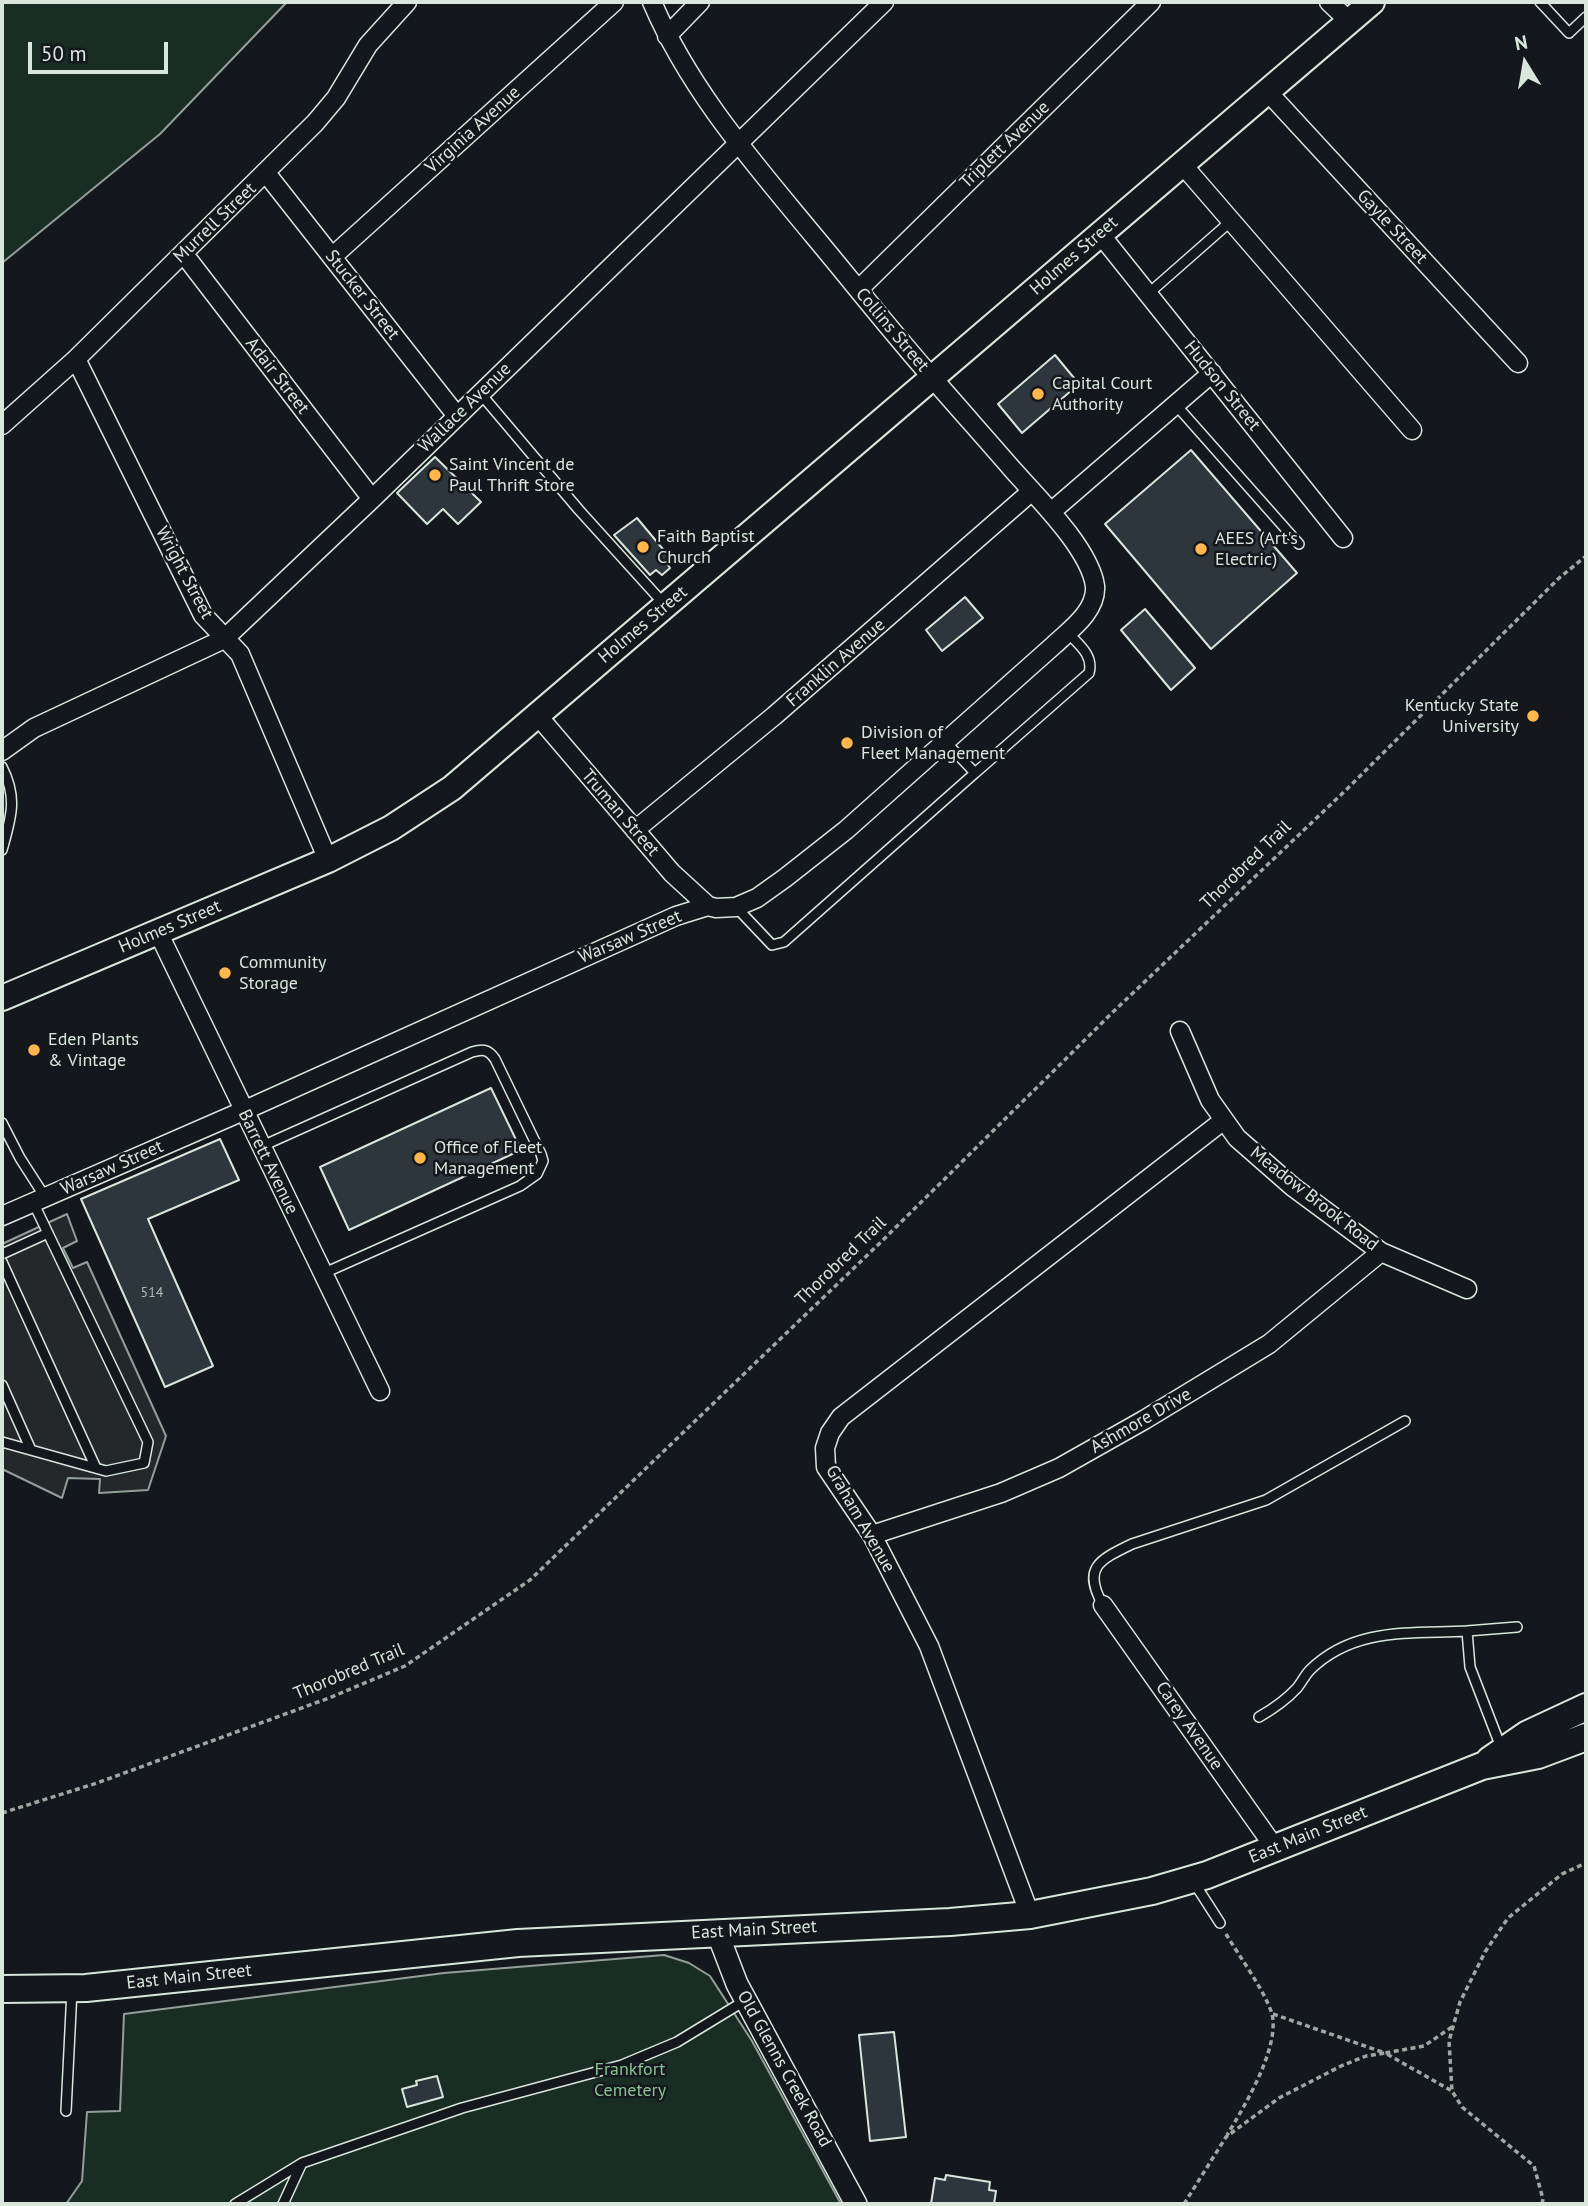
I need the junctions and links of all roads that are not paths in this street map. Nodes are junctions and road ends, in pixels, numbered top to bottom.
1 (407, 2) edge
2 (614, 2) edge
3 (652, 2) edge
4 (700, 2) edge
5 (884, 2) edge
6 (1152, 2) edge
7 (1329, 2) edge
8 (1372, 2) edge
9 (1540, 2) edge
10 (1586, 17) edge
11 (1349, 21) junction
12 (667, 36) junction
13 (1267, 92) junction
14 (737, 143) junction
15 (1182, 164) junction
16 (266, 173) junction
17 (1231, 221) junction
18 (1100, 234) junction
19 (183, 253) junction
20 (332, 257) junction
21 (859, 289) junction
22 (1147, 293) junction
23 (76, 359) junction
24 (1517, 363) dead end
25 (1212, 373) junction
26 (932, 378) junction
27 (480, 393) junction
28 (1176, 405) junction
29 (457, 416) junction
30 (2, 425) edge
31 (1412, 430) dead end
32 (1032, 491) junction
33 (372, 499) junction
34 (1051, 512) junction
35 (1343, 538) dead end
36 (1299, 544) dead end
37 (666, 607) junction
38 (1067, 632) junction
39 (224, 639) junction
40 (538, 716) junction
41 (945, 741) junction
42 (2, 751) edge
43 (2, 767) edge
44 (975, 773) junction
45 (635, 830) junction
46 (2, 850) edge
47 (328, 860) junction
48 (708, 906) junction
49 (736, 907) junction
50 (158, 932) junction
51 (2, 997) edge
52 (1180, 1031) dead end
53 (243, 1111) junction
54 (1224, 1120) junction
55 (2, 1123) edge
56 (260, 1147) junction
57 (39, 1199) junction
58 (2, 1216) edge
59 (48, 1233) junction
60 (1381, 1252) junction
61 (2, 1254) edge
62 (2, 1262) edge
63 (322, 1274) junction
64 (1467, 1289) dead end
65 (2, 1385) edge
66 (380, 1391) dead end
67 (1405, 1421) dead end
68 (2, 1442) edge
69 (31, 1450) junction
70 (96, 1468) junction
71 (872, 1535) junction
72 (1103, 1605) joint
73 (1517, 1628) dead end
74 (1467, 1631) junction
75 (1586, 1707) edge
76 (1259, 1717) dead end
77 (1586, 1737) edge
78 (1492, 1758) junction
79 (1275, 1848) junction
80 (1192, 1879) junction
81 (1030, 1915) junction
82 (1220, 1923) road end
83 (717, 1932) junction
84 (72, 1988) junction
85 (2, 1989) edge
86 (746, 2000) junction
87 (65, 2111) dead end
88 (302, 2163) junction
89 (235, 2204) edge
90 (283, 2204) edge
91 (856, 2204) edge

1 - 16 street, Murrell Street
2 - 20 street, Virginia Avenue
3 - 12 street, Collins Street
4 - 12 street
5 - 14 street, Wallace Avenue
6 - 21 street, Triplett Avenue
7 - 11 street
8 - 11 main road, Holmes Street
9 - 10 lane
11 - 13 main road, Holmes Street
12 - 14 street, Collins Street
13 - 15 main road, Holmes Street
13 - 24 street, Gayle Street
14 - 21 street, Collins Street
14 - 27 street, Wallace Avenue
15 - 17 street
15 - 18 main road, Holmes Street
16 - 19 street, Murrell Street
16 - 20 street, Stucker Street
17 - 22 lane
17 - 31 street
18 - 22 street, Hudson Street
18 - 26 main road, Holmes Street
19 - 23 street, Murrell Street
19 - 33 street, Adair Street
20 - 29 street, Stucker Street
21 - 26 street, Collins Street
22 - 25 street, Hudson Street
23 - 30 street, Murrell Street
23 - 39 street, Wright Street
25 - 28 street
25 - 35 street, Hudson Street
26 - 32 street, Collins Street
26 - 37 main road, Holmes Street
27 - 29 street, Wallace Avenue
27 - 37 lane
28 - 34 street
28 - 36 lane
29 - 33 street, Wallace Avenue
32 - 34 street, Collins Street
32 - 45 street, Franklin Avenue
33 - 39 street, Wallace Avenue
34 - 38 street, Warsaw Street
37 - 40 main road, Holmes Street
38 - 41 street, Warsaw Street
38 - 44 lane
39 - 42 street, Wallace Avenue
39 - 47 street, Wright Street
40 - 45 street, Truman Street
40 - 47 main road, Holmes Street
41 - 44 lane
41 - 49 street, Warsaw Street
43 - 46 lane
44 - 49 lane
45 - 48 street, Truman Street
47 - 50 main road, Holmes Street
48 - 49 street, Warsaw Street
48 - 53 street, Warsaw Street
50 - 51 main road, Holmes Street
50 - 53 street, Barrett Avenue
52 - 54 street, Meadow Brook Road
53 - 56 street, Barrett Avenue
53 - 57 street, Warsaw Street
54 - 60 street, Meadow Brook Road
54 - 71 street, Graham Avenue
55 - 57 lane
56 - 63 street, Barrett Avenue
56 - 63 lane
57 - 58 street, Warsaw Street
57 - 59 lane
59 - 61 lane
59 - 70 lane
60 - 64 street, Meadow Brook Road
60 - 71 street, Ashmore Drive
62 - 70 lane
63 - 66 street, Barrett Avenue
65 - 69 lane
67 - 72 lane
68 - 69 lane
69 - 70 lane
71 - 81 street, Graham Avenue
72 - 79 street, Carey Avenue
73 - 74 lane
74 - 76 lane
74 - 78 lane
75 - 78 main road, East Main Street
77 - 78 main road, East Main Street
78 - 79 main road, East Main Street
79 - 80 main road, East Main Street
80 - 81 main road, East Main Street
80 - 82 lane
81 - 83 main road, East Main Street
83 - 84 main road, East Main Street
83 - 86 street, Old Glenns Creek Road
84 - 85 main road, East Main Street
84 - 87 lane
86 - 88 lane
86 - 91 street, Old Glenns Creek Road
88 - 89 lane
88 - 90 lane

